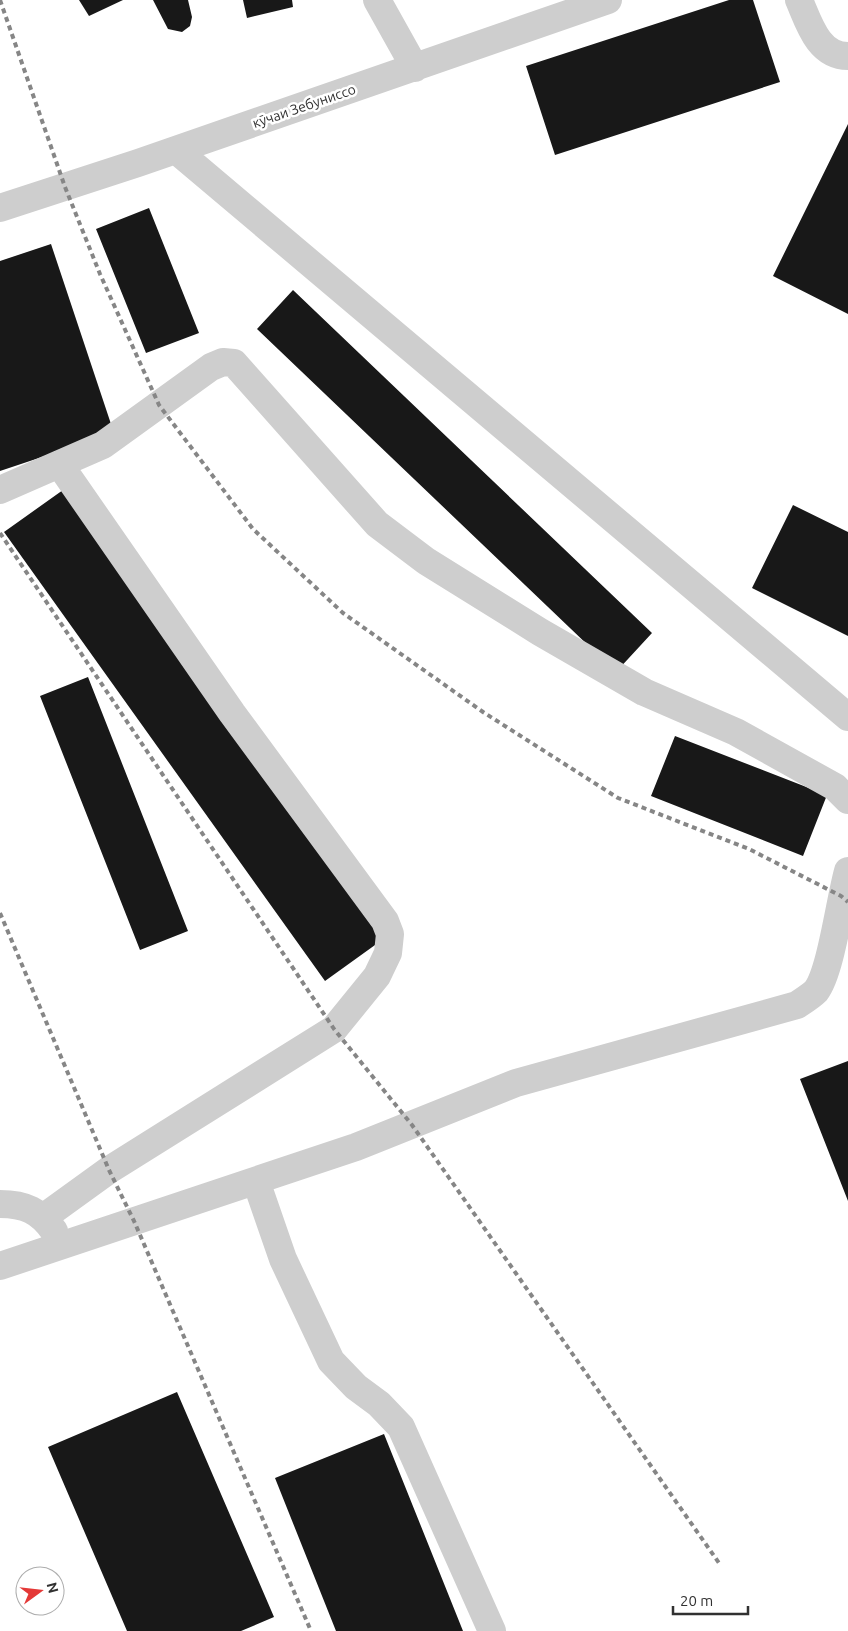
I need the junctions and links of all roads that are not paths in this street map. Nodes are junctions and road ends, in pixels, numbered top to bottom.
1 (377, 0) edge
2 (608, 0) edge
3 (799, 0) edge
4 (848, 56) edge
5 (415, 68) junction
6 (176, 150) junction
7 (0, 208) edge
8 (60, 465) junction
9 (0, 490) edge
10 (848, 717) edge
11 (848, 800) edge
12 (848, 871) edge
13 (256, 1181) junction
14 (0, 1204) edge
15 (44, 1217) junction
16 (61, 1246) junction
17 (0, 1266) edge
18 (492, 1631) edge

1 - 5 street
2 - 5 street, кӯчаи Зебуниссо
3 - 4 street
5 - 6 street, кӯчаи Зебуниссо
6 - 7 street, кӯчаи Зебуниссо
6 - 10 street
8 - 9 street
8 - 11 street
8 - 15 street
12 - 13 street
13 - 16 street
13 - 18 street
14 - 15 street
15 - 16 street
16 - 17 street

